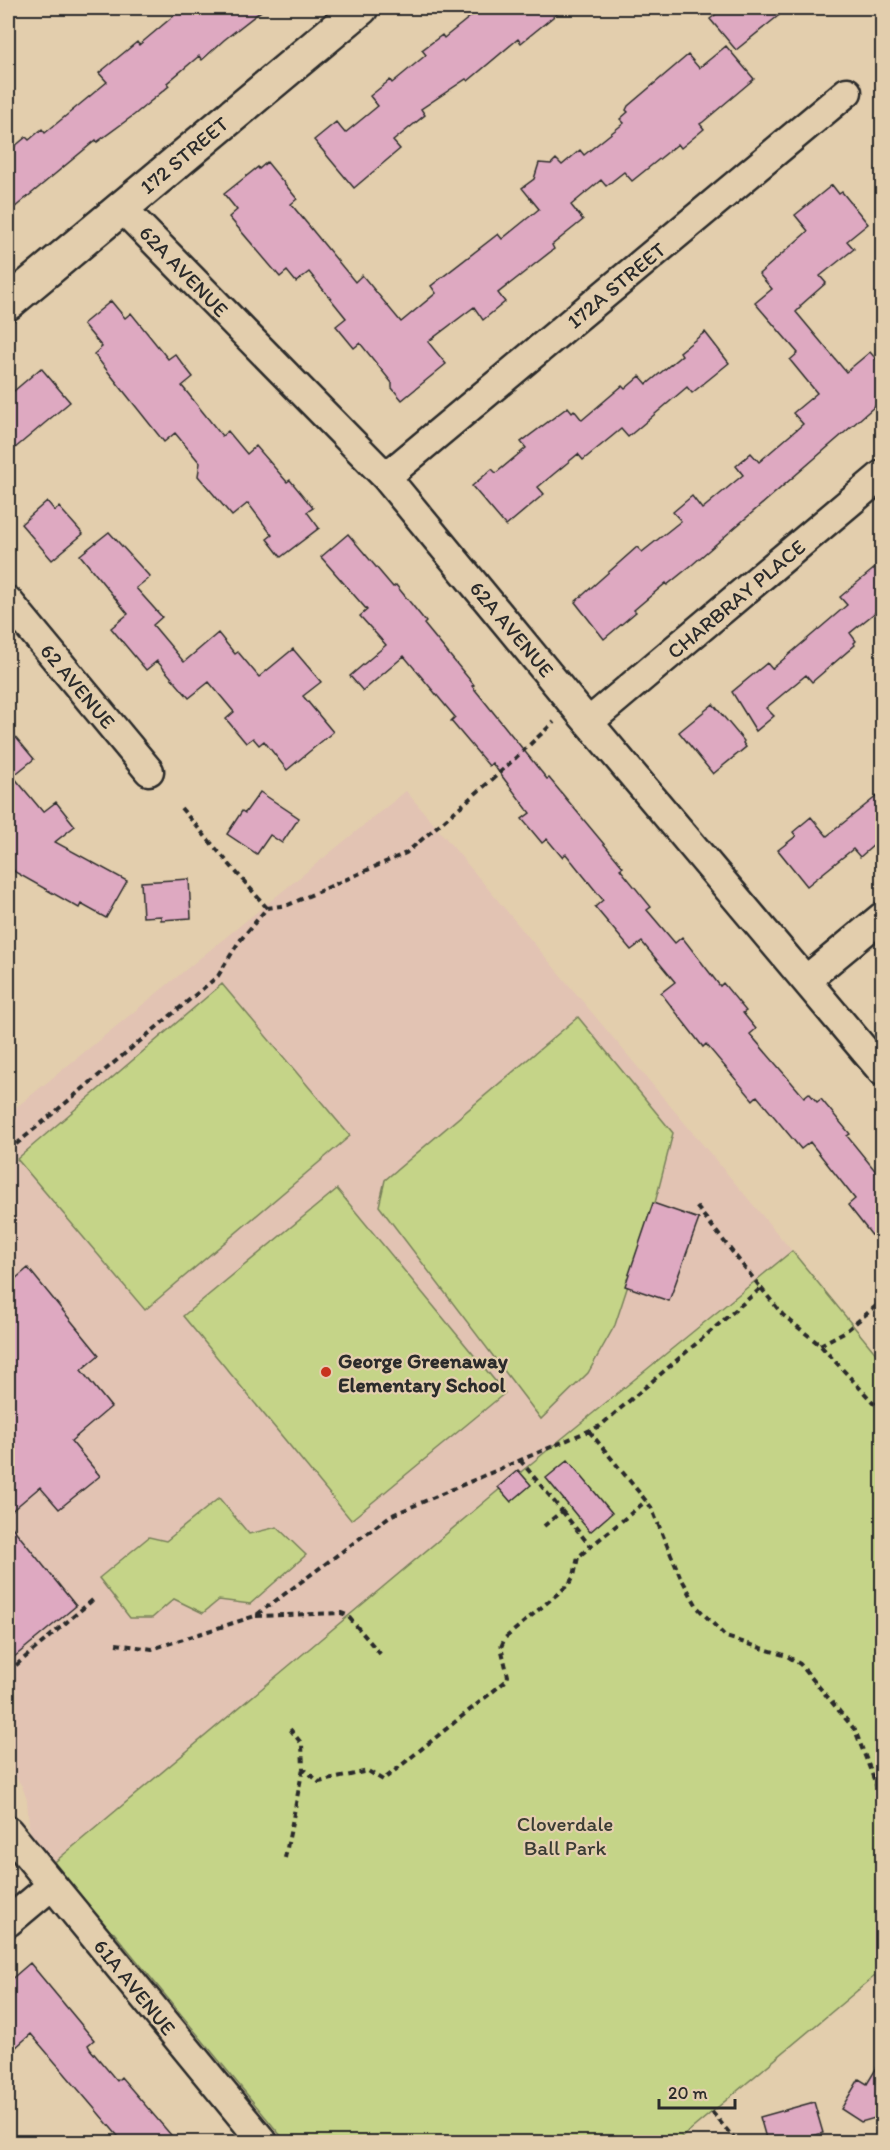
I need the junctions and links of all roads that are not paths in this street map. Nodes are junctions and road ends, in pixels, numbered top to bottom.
1 (361, 8) edge
2 (846, 92) dead end
3 (121, 207) junction
4 (8, 303) edge
5 (882, 475) edge
6 (386, 477) junction
7 (8, 601) edge
8 (589, 722) junction
9 (149, 771) dead end
10 (882, 917) edge
11 (806, 980) junction
12 (882, 1071) edge
13 (8, 1831) edge
14 (51, 1886) junction
15 (8, 1922) edge
16 (263, 2142) edge

1 - 3 street, 172 STREET
2 - 6 street, 172A STREET
3 - 4 street, 172 STREET
3 - 6 street, 62A AVENUE
5 - 8 street, CHARBRAY PLACE
6 - 8 street, 62A AVENUE
7 - 9 street, 62 AVENUE
8 - 11 street, 62A AVENUE
10 - 11 street
11 - 12 street, 62A AVENUE
13 - 14 street, 61A AVENUE
14 - 15 street
14 - 16 street, 61A AVENUE

